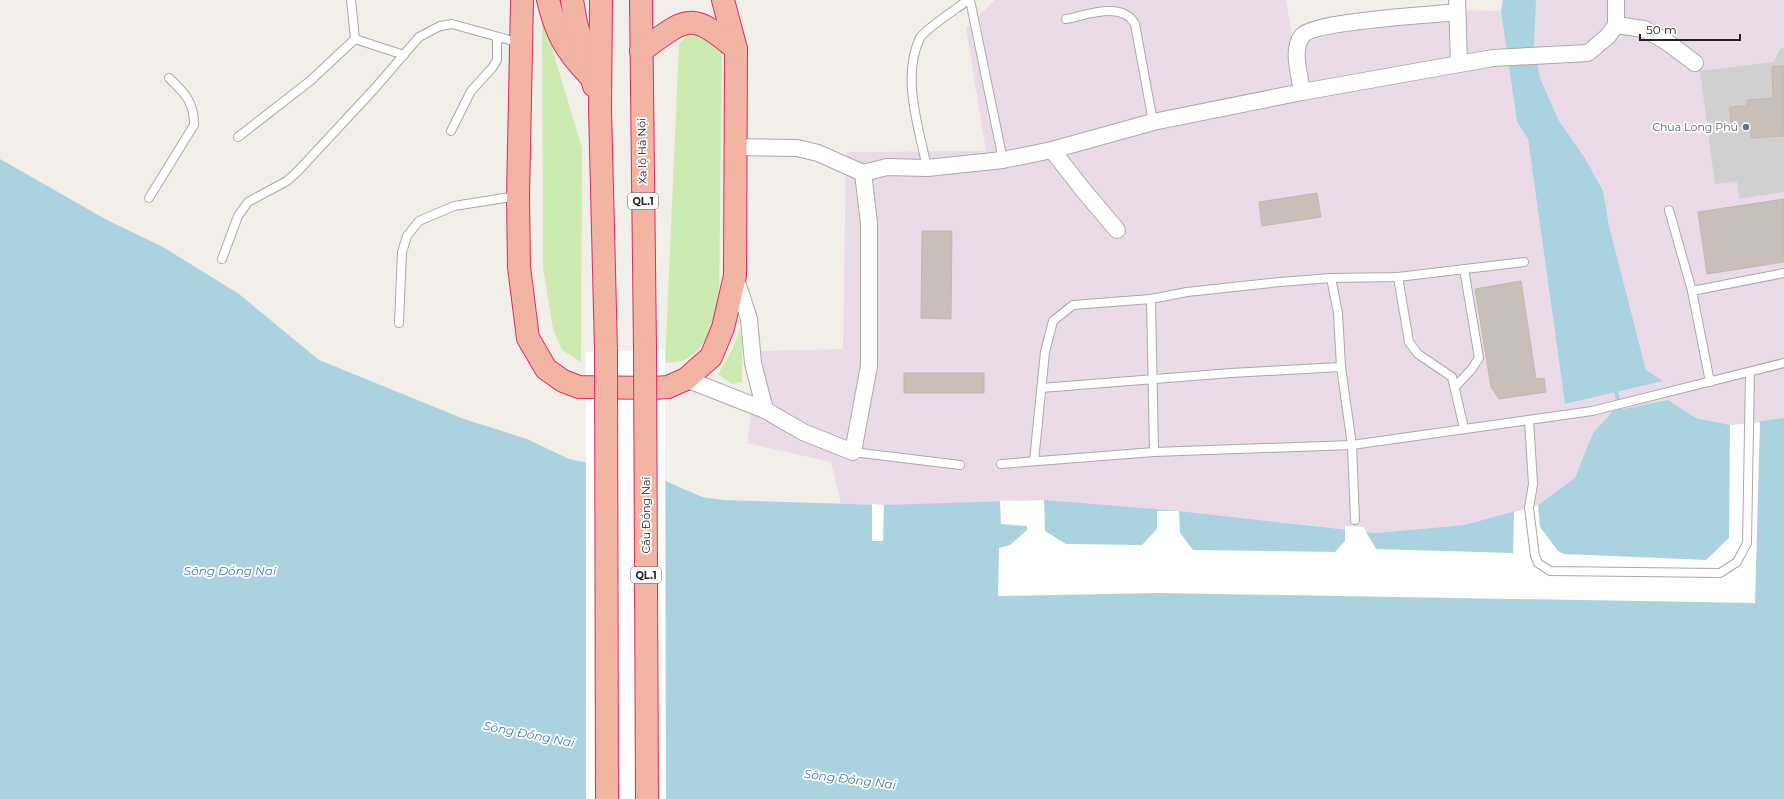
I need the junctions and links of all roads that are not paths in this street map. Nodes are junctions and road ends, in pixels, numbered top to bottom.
1 (351, 0) edge
2 (522, 0) edge
3 (548, 0) edge
4 (572, 0) edge
5 (601, 0) edge
6 (641, 0) edge
7 (723, 0) edge
8 (969, 0) edge
9 (1616, 0) edge
10 (1457, 6) edge
11 (1066, 19) dead end
12 (1616, 25) junction
13 (497, 37) junction
14 (355, 39) junction
15 (521, 43) junction
16 (736, 49) junction
17 (641, 51) junction
18 (404, 55) junction
19 (1459, 63) junction
20 (1695, 63) dead end
21 (591, 77) junction
22 (169, 78) dead end
23 (1302, 92) junction
24 (600, 108) junction
25 (1153, 122) junction
26 (451, 132) dead end
27 (238, 137) dead end
28 (737, 147) junction
29 (1052, 150) junction
30 (1003, 160) junction
31 (927, 168) junction
32 (863, 173) junction
33 (518, 196) junction
34 (149, 198) dead end
35 (1669, 210) dead end
36 (1117, 230) dead end
37 (222, 259) dead end
38 (1524, 262) dead end
39 (1464, 269) junction
40 (1784, 273) edge
41 (735, 276) junction
42 (1398, 277) junction
43 (1331, 278) junction
44 (1692, 292) junction
45 (1151, 299) junction
46 (398, 323) dead end
47 (645, 350) joint
48 (1784, 363) edge
49 (1341, 367) junction
50 (1750, 372) junction
51 (686, 379) junction
52 (1153, 380) junction
53 (1710, 382) junction
54 (1454, 387) junction
55 (1041, 388) junction
56 (765, 410) junction
57 (1528, 420) junction
58 (1464, 428) junction
59 (1352, 445) junction
60 (853, 452) junction
61 (1154, 452) junction
62 (1034, 460) junction
63 (1001, 464) dead end
64 (960, 465) dead end
65 (1355, 520) dead end
66 (607, 799) edge
67 (647, 799) edge

1 - 14 lane
2 - 15 highway
3 - 21 highway
4 - 21 highway
5 - 24 highway
6 - 17 highway, Xa lộ Hà Nội / QL.1
7 - 16 highway
8 - 30 lane
8 - 31 lane
9 - 12 street
10 - 19 street
10 - 23 street
11 - 25 lane
12 - 19 street
12 - 20 street
13 - 15 lane
13 - 18 lane
13 - 26 lane
14 - 18 lane
14 - 27 lane
15 - 33 highway
16 - 17 highway
16 - 28 highway
17 - 47 highway, Xa lộ Hà Nội / QL.1
18 - 37 lane
19 - 23 street
21 - 24 highway
22 - 34 lane
23 - 25 street
24 - 66 highway, bridge
25 - 29 street
28 - 32 street
28 - 41 highway
29 - 30 street
29 - 36 street
30 - 31 street
31 - 32 street
32 - 60 street
33 - 46 lane
33 - 51 highway
35 - 44 lane
38 - 39 lane
39 - 42 lane
39 - 54 lane
40 - 44 lane
41 - 51 highway
41 - 56 street
42 - 43 lane
42 - 54 lane
43 - 45 lane
43 - 49 lane
44 - 53 lane
45 - 52 lane
45 - 55 lane
47 - 67 highway, Cầu Đồng Nai / QL.1, bridge
48 - 50 lane
49 - 52 lane
49 - 59 lane
50 - 53 lane
50 - 57 lane
51 - 56 street
52 - 55 lane
52 - 61 lane
53 - 57 lane
54 - 58 lane
55 - 62 lane
56 - 60 street
57 - 58 lane
58 - 59 lane
59 - 61 lane
59 - 65 lane
60 - 64 lane
61 - 62 lane
62 - 63 lane

